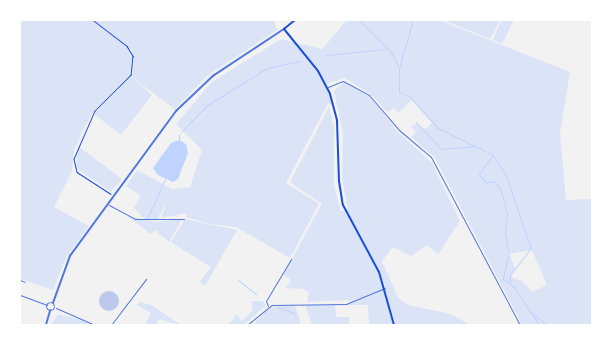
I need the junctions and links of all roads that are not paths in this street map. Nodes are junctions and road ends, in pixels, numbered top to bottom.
1 (295, 20) edge
2 (284, 30) junction
3 (328, 87) junction
4 (108, 205) junction
5 (184, 219) dead end
6 (291, 259) dead end
7 (146, 279) dead end
8 (20, 280) edge
9 (25, 282) dead end
10 (385, 288) junction
11 (20, 295) edge
12 (53, 303) junction
13 (47, 305) junction
14 (268, 306) junction
15 (56, 308) junction
16 (50, 311) junction
17 (46, 325) edge
18 (95, 325) edge
19 (111, 325) edge
20 (247, 325) edge
21 (394, 325) edge
22 (520, 325) edge

1 - 2 main road
2 - 3 main road
2 - 4 street
3 - 10 main road
3 - 22 street
4 - 5 street
4 - 12 street
6 - 14 street
7 - 19 street
8 - 9 street
10 - 14 street
10 - 21 main road
11 - 13 street
12 - 13 street
12 - 15 street
13 - 16 street
14 - 20 street
15 - 16 street
15 - 18 street
16 - 17 street

